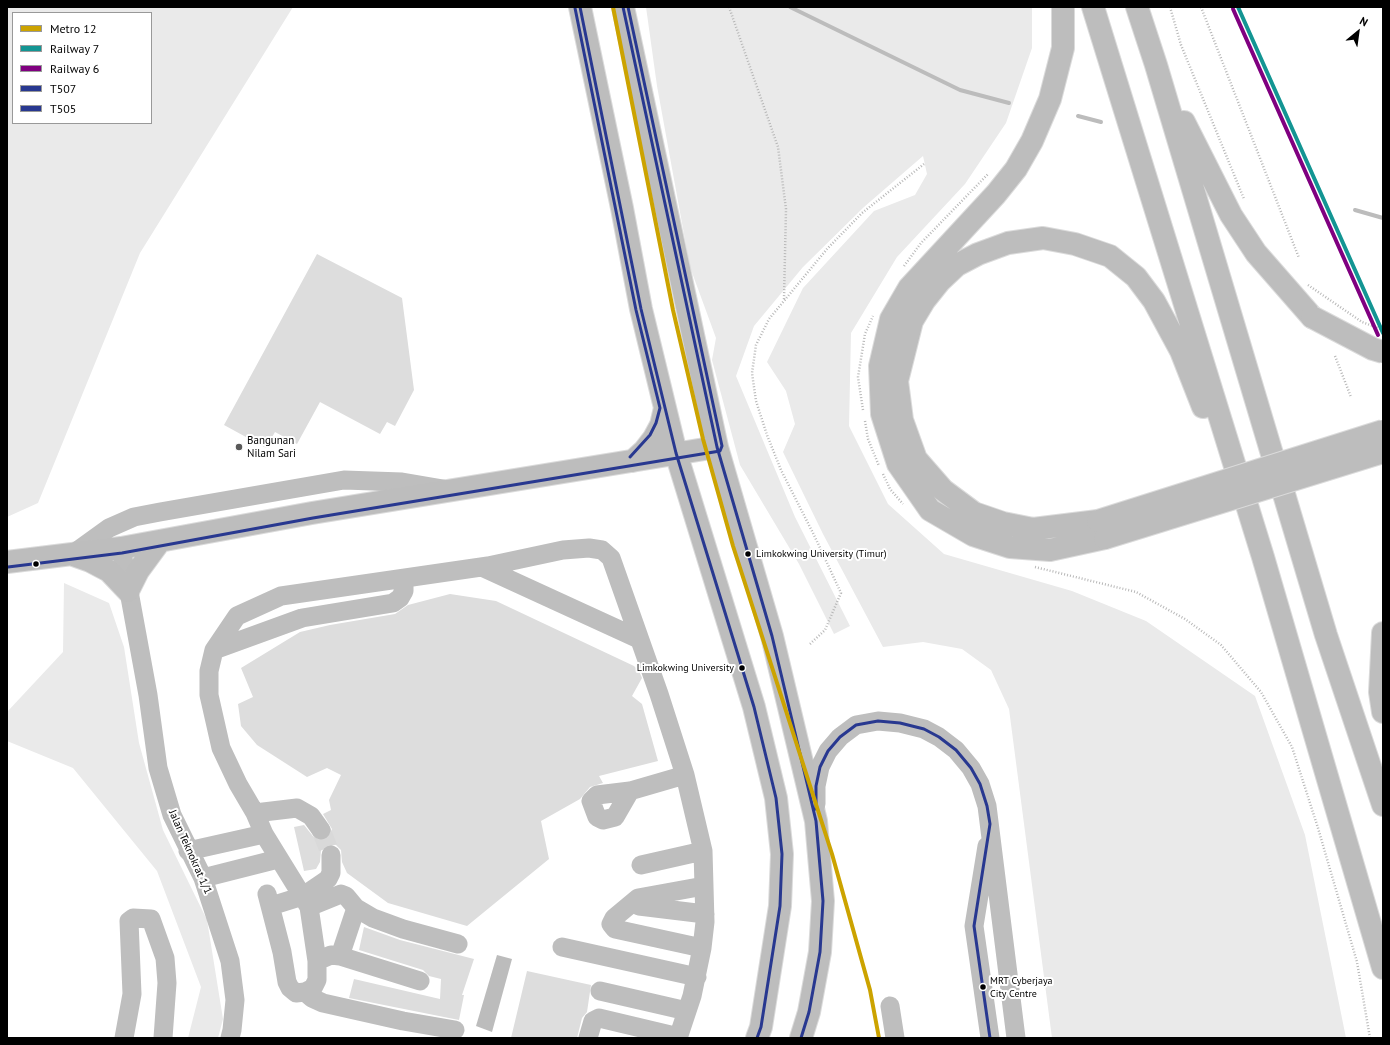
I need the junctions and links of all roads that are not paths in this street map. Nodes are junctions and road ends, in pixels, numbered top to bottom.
1 (580, 7) edge
2 (623, 7) edge
3 (1063, 7) edge
4 (1093, 7) edge
5 (1137, 7) edge
6 (1156, 65) junction
7 (1383, 352) edge
8 (665, 408) junction
9 (1383, 431) edge
10 (717, 447) junction
11 (1383, 452) edge
12 (676, 453) junction
13 (632, 461) junction
14 (453, 490) junction
15 (686, 492) junction
16 (1101, 530) junction
17 (160, 541) junction
18 (121, 548) junction
19 (73, 554) junction
20 (1263, 557) junction
21 (7, 562) edge
22 (482, 568) junction
23 (404, 578) junction
24 (128, 591) junction
25 (1383, 633) edge
26 (639, 639) junction
27 (214, 650) junction
28 (1383, 712) edge
29 (685, 775) junction
30 (630, 791) dead end
31 (1383, 805) edge
32 (255, 813) junction
33 (816, 821) junction
34 (990, 824) junction
35 (321, 830) tunnel mouth
36 (264, 834) junction
37 (188, 851) junction
38 (703, 851) junction
39 (331, 855) tunnel mouth
40 (278, 859) junction
41 (641, 865) dead end
42 (203, 878) junction
43 (704, 886) junction
44 (306, 902) junction
45 (635, 902) junction
46 (356, 908) junction
47 (705, 914) junction
48 (458, 944) dead end
49 (562, 948) dead end
50 (702, 948) junction
51 (340, 956) junction
52 (317, 961) junction
53 (1383, 968) edge
54 (697, 977) junction
55 (420, 981) dead end
56 (600, 991) dead end
57 (305, 992) junction
58 (890, 1006) dead end
59 (687, 1011) junction
60 (455, 1030) dead end
61 (678, 1037) edge
62 (124, 1038) edge
63 (163, 1038) edge
64 (230, 1038) edge
65 (588, 1038) edge
66 (757, 1038) edge
67 (801, 1038) edge
68 (895, 1038) edge
69 (990, 1038) edge
70 (1016, 1038) edge

1 - 8 main road
2 - 10 main road
3 - 16 main road
4 - 20 main road
5 - 6 main road
6 - 7 main road, bridge
6 - 31 main road
8 - 12 main road
8 - 13 main road
9 - 16 main road, bridge
10 - 12 main road
10 - 33 main road
11 - 16 main road, bridge
12 - 13 main road
12 - 15 main road
13 - 14 main road
13 - 15 main road
14 - 17 main road
14 - 19 street
15 - 66 main road
16 - 20 main road
17 - 18 main road
17 - 24 main road
18 - 19 main road
18 - 24 street, Jalan Teknokrat 1/1
19 - 21 main road
19 - 24 main road
20 - 53 main road
22 - 23 street
22 - 26 street
22 - 26 street
23 - 27 street
23 - 27 street
24 - 37 street, Jalan Teknokrat 1/1
25 - 28 main road
26 - 29 street
27 - 32 street
29 - 30 street
29 - 38 street
32 - 35 street
32 - 36 street
33 - 34 street
33 - 67 main road
34 - 69 street
34 - 70 street
36 - 37 street
36 - 40 street
37 - 42 street, Jalan Teknokrat 1/1
38 - 41 street
38 - 43 street
39 - 44 street
40 - 42 street
40 - 44 street
42 - 64 street, Jalan Teknokrat 1/1
43 - 45 street
43 - 47 street
44 - 46 street
44 - 52 street
44 - 57 street
45 - 47 street
45 - 50 street
46 - 48 street
46 - 51 street
47 - 50 street
49 - 54 street
50 - 54 street
51 - 52 street
51 - 55 street
52 - 57 street
54 - 59 street
56 - 59 street
57 - 60 street
58 - 68 street
59 - 61 street
61 - 65 street
62 - 63 street

